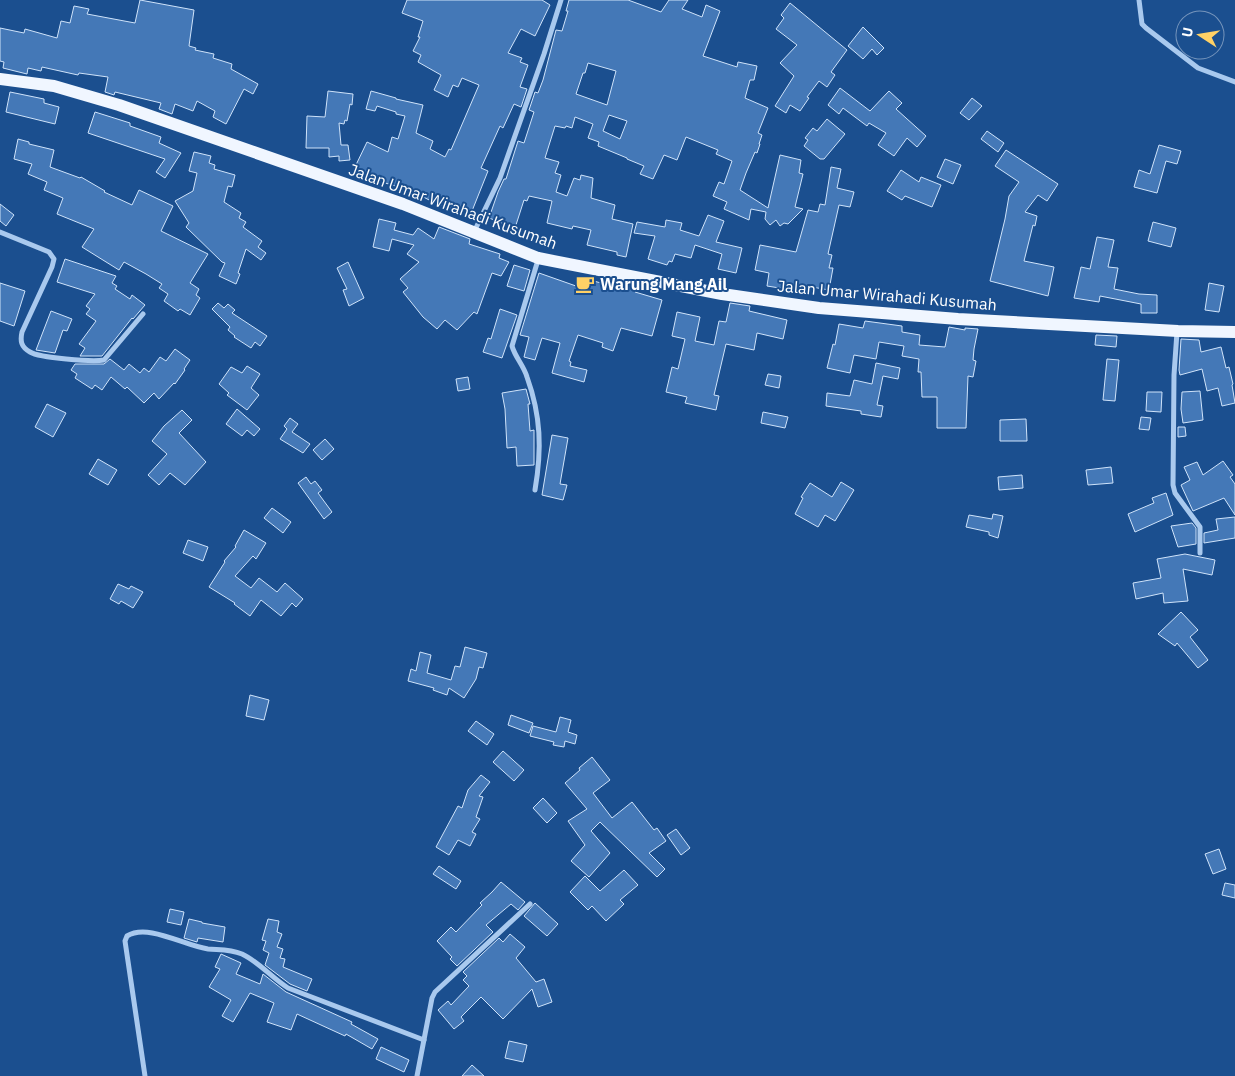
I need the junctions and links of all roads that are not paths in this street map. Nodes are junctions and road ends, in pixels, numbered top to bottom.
1 (561, 0) edge
2 (1139, 0) edge
3 (0, 78) edge
4 (1235, 82) edge
5 (0, 232) edge
6 (473, 233) junction
7 (538, 258) junction
8 (143, 314) dead end
9 (1178, 331) junction
10 (1235, 332) edge
11 (535, 490) dead end
12 (1200, 553) dead end
13 (530, 904) dead end
14 (424, 1040) junction
15 (145, 1076) edge
16 (417, 1076) edge

1 - 6 street
2 - 4 street
3 - 6 main road, Jalan Umar Wirahadi Kusumah
5 - 8 street
6 - 7 main road, Jalan Umar Wirahadi Kusumah
7 - 9 main road, Jalan Umar Wirahadi Kusumah
7 - 11 street
9 - 10 main road, Jalan Umar Wirahadi Kusumah
9 - 12 street
13 - 14 street
14 - 15 street
14 - 16 street

